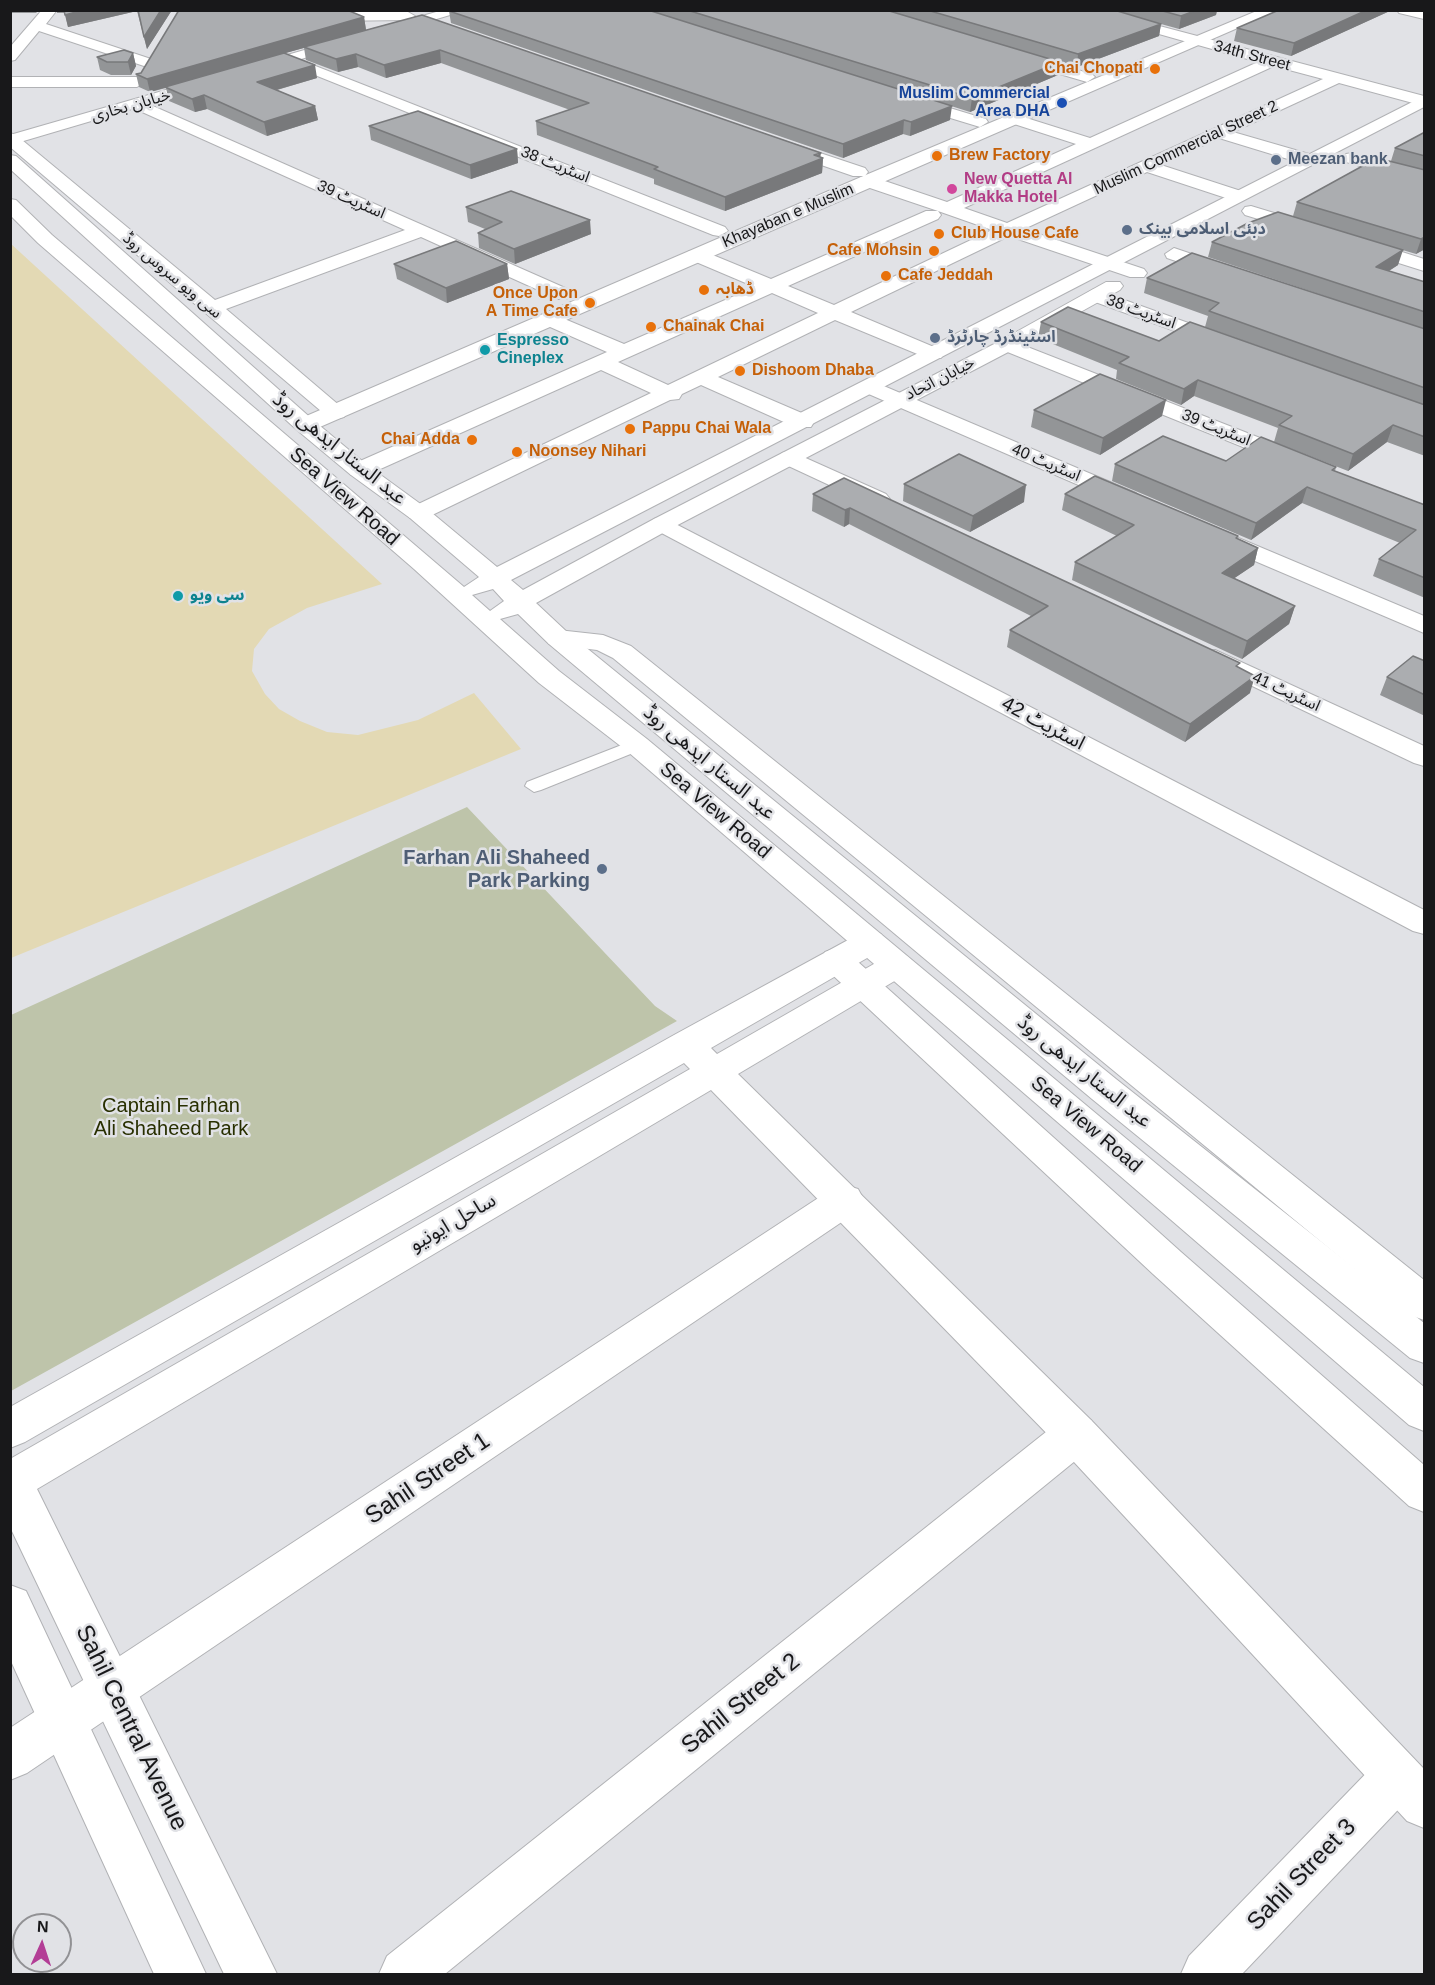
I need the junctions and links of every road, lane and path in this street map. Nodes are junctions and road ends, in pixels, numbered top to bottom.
1 (50, 10) edge
2 (329, 10) edge
3 (460, 10) edge
4 (1080, 10) edge
5 (1245, 10) edge
6 (1404, 10) edge
7 (1264, 11) edge
8 (1425, 15) edge
9 (408, 16) junction
10 (426, 16) edge
11 (37, 26) junction
12 (447, 28) edge
13 (1189, 39) junction
14 (999, 52) edge
15 (10, 57) edge
16 (290, 60) junction
17 (1272, 61) junction
18 (1087, 77) junction
19 (1337, 78) junction
20 (10, 82) edge
21 (138, 94) junction
22 (890, 94) edge
23 (1054, 97) junction
24 (1424, 101) edge
25 (1014, 119) junction
26 (1425, 121) edge
27 (980, 122) junction
28 (1218, 133) junction
29 (770, 141) edge
30 (11, 142) edge
31 (1090, 143) junction
32 (921, 152) junction
33 (1352, 158) junction
34 (1310, 160) junction
35 (1146, 166) junction
36 (1425, 179) edge
37 (859, 180) junction
38 (1238, 196) junction
39 (10, 204) edge
40 (1255, 208) junction
41 (940, 212) junction
42 (760, 213) junction
43 (778, 220) junction
44 (1232, 222) dead end
45 (421, 231) junction
46 (719, 231) junction
47 (1000, 233) junction
48 (1334, 233) junction
49 (1193, 243) dead end
50 (1174, 254) junction
51 (696, 255) junction
52 (1425, 257) edge
53 (1425, 265) edge
54 (1099, 268) junction
55 (1137, 273) junction
56 (1239, 276) edge
57 (1119, 282) junction
58 (770, 288) junction
59 (1094, 295) junction
60 (565, 296) junction
61 (211, 308) junction
62 (835, 314) junction
63 (548, 319) junction
64 (446, 344) dead end
65 (1007, 345) junction
66 (1237, 347) edge
67 (624, 352) junction
68 (934, 354) junction
69 (601, 362) junction
70 (703, 378) junction
71 (872, 387) junction
72 (337, 389) dead end
73 (671, 394) junction
74 (315, 398) junction
75 (899, 400) junction
76 (336, 412) junction
77 (297, 417) junction
78 (803, 422) junction
79 (790, 458) junction
80 (1315, 468) edge
81 (359, 470) junction
82 (1151, 508) edge
83 (898, 509) edge
84 (418, 513) junction
85 (662, 524) junction
86 (1195, 527) edge
87 (496, 579) junction
88 (458, 597) junction
89 (519, 603) junction
90 (486, 620) junction
91 (1425, 626) edge
92 (558, 638) junction
93 (1188, 645) edge
94 (637, 745) junction
95 (1425, 757) edge
96 (534, 786) dead end
97 (1425, 923) edge
98 (883, 953) junction
99 (836, 960) junction
100 (864, 985) junction
101 (700, 1057) junction
102 (845, 1200) junction
103 (1425, 1303) edge
104 (1425, 1346) edge
105 (1425, 1412) edge
106 (10, 1429) edge
107 (1076, 1434) junction
108 (11, 1482) edge
109 (1425, 1492) edge
110 (10, 1607) edge
111 (112, 1690) junction
112 (63, 1721) junction
113 (10, 1756) edge
114 (1411, 1790) edge
115 (180, 1974) edge
116 (251, 1974) edge
117 (405, 1974) edge
118 (1207, 1974) edge

1 - 11 street
2 - 9 street
3 - 10 street, خیابان بخاری
4 - 13 street, 34th Street
5 - 13 street, Khayaban e Muslim
6 - 8 street
7 - 13 street, Khayaban e Muslim
9 - 10 street, خیابان بخاری
9 - 21 street, خیابان بخاری
10 - 12 street
10 - 16 street, خیابان بخاری
11 - 15 street
11 - 21 street
13 - 17 street, 34th Street
13 - 18 street, Khayaban e Muslim
13 - 23 street, Khayaban e Muslim
14 - 18 street
16 - 21 street, خیابان بخاری
16 - 46 street, اسٹریٹ 38
17 - 19 street, 34th Street
17 - 31 street
18 - 23 street, Khayaban e Muslim
19 - 24 street, 34th Street
19 - 28 street, Muslim Commercial Street 2
20 - 21 street
21 - 30 street, خیابان بخاری
21 - 45 street, اسٹریٹ 39
22 - 27 street
23 - 25 street, Khayaban e Muslim
23 - 27 street, Khayaban e Muslim
24 - 34 street, خیابان اتحاد
25 - 31 street
25 - 32 street, Khayaban e Muslim
26 - 33 street
27 - 32 street, Khayaban e Muslim
28 - 34 street
28 - 35 street, Muslim Commercial Street 2
29 - 37 street
30 - 61 street, سی ویو سروس روڈ
30 - 77 street, عبد الستار ایدھی روڈ
31 - 41 street
32 - 37 street, Khayaban e Muslim
33 - 36 street
33 - 40 street
34 - 38 street, خیابان اتحاد
35 - 38 street
35 - 47 street, Muslim Commercial Street 2
37 - 41 street
37 - 42 street, Khayaban e Muslim
37 - 43 street, Khayaban e Muslim
38 - 54 street, خیابان اتحاد
39 - 88 street, Sea View Road
40 - 44 street
40 - 48 street
41 - 47 street
41 - 58 street
42 - 43 street
42 - 46 street, Khayaban e Muslim
43 - 51 street, Khayaban e Muslim
45 - 60 street, اسٹریٹ 39
45 - 61 street
46 - 60 street, Khayaban e Muslim
47 - 54 street
47 - 62 street, Muslim Commercial Street 2
48 - 52 street
48 - 53 street
49 - 50 street, خیابان اتحاد
50 - 55 street, خیابان اتحاد
50 - 56 street
51 - 58 street
51 - 63 street, Khayaban e Muslim
54 - 55 street
54 - 57 street
54 - 68 street, خیابان اتحاد
55 - 57 street, خیابان اتحاد
57 - 59 street, خیابان اتحاد
58 - 62 street
58 - 67 street
59 - 65 street, خیابان اتحاد
59 - 66 street, اسٹریٹ 38
60 - 64 street, Khayaban e Muslim
61 - 74 street, سی ویو سروس روڈ
62 - 68 street
62 - 70 street, Muslim Commercial Street 2
63 - 67 street
63 - 76 street, Khayaban e Muslim
65 - 75 street, خیابان اتحاد
65 - 80 street, اسٹریٹ 39
67 - 69 street
68 - 71 street, خیابان اتحاد
69 - 73 street
69 - 81 street
70 - 73 street, Muslim Commercial Street 2
70 - 78 street
71 - 75 street, اسٹریٹ 40
71 - 78 street, خیابان اتحاد
72 - 74 street
73 - 84 street, Muslim Commercial Street 2
74 - 76 street, سی ویو سروس روڈ
74 - 77 street
75 - 79 street, خیابان اتحاد
75 - 82 street, اسٹریٹ 40
76 - 77 street, Khayaban e Muslim
77 - 81 street, عبد الستار ایدھی روڈ
78 - 87 street, خیابان اتحاد
79 - 83 street
79 - 85 street, خیابان اتحاد
81 - 84 street, عبد الستار ایدھی روڈ
84 - 87 street, عبد الستار ایدھی روڈ
85 - 89 street, خیابان اتحاد
85 - 97 street, اسٹریٹ 42
86 - 91 street
87 - 88 street, خیابان اتحاد
87 - 89 street, عبد الستار ایدھی روڈ
88 - 90 street, Sea View Road
89 - 90 street, خیابان اتحاد
89 - 92 street, عبد الستار ایدھی روڈ
90 - 94 street, Sea View Road
92 - 103 street
92 - 104 street, عبد الستار ایدھی روڈ
93 - 95 street, اسٹریٹ 41
94 - 96 lane
94 - 98 street, Sea View Road
98 - 99 street, ساحل ایونیو
98 - 100 street, ساحل ایونیو
98 - 105 street, Sea View Road
99 - 100 street
99 - 101 street, ساحل ایونیو
100 - 101 street, ساحل ایونیو
100 - 109 street
101 - 102 street
101 - 106 street, ساحل ایونیو
101 - 108 street, ساحل ایونیو
102 - 107 street
102 - 111 street, Sahil Street 1
107 - 114 street
107 - 117 street, Sahil Street 2
108 - 111 street, Sahil Central Avenue
110 - 112 street
111 - 112 street, Sahil Street 1
111 - 116 street, Sahil Central Avenue
112 - 113 street, Sahil Street 1
112 - 115 street
114 - 118 street, Sahil Street 3

